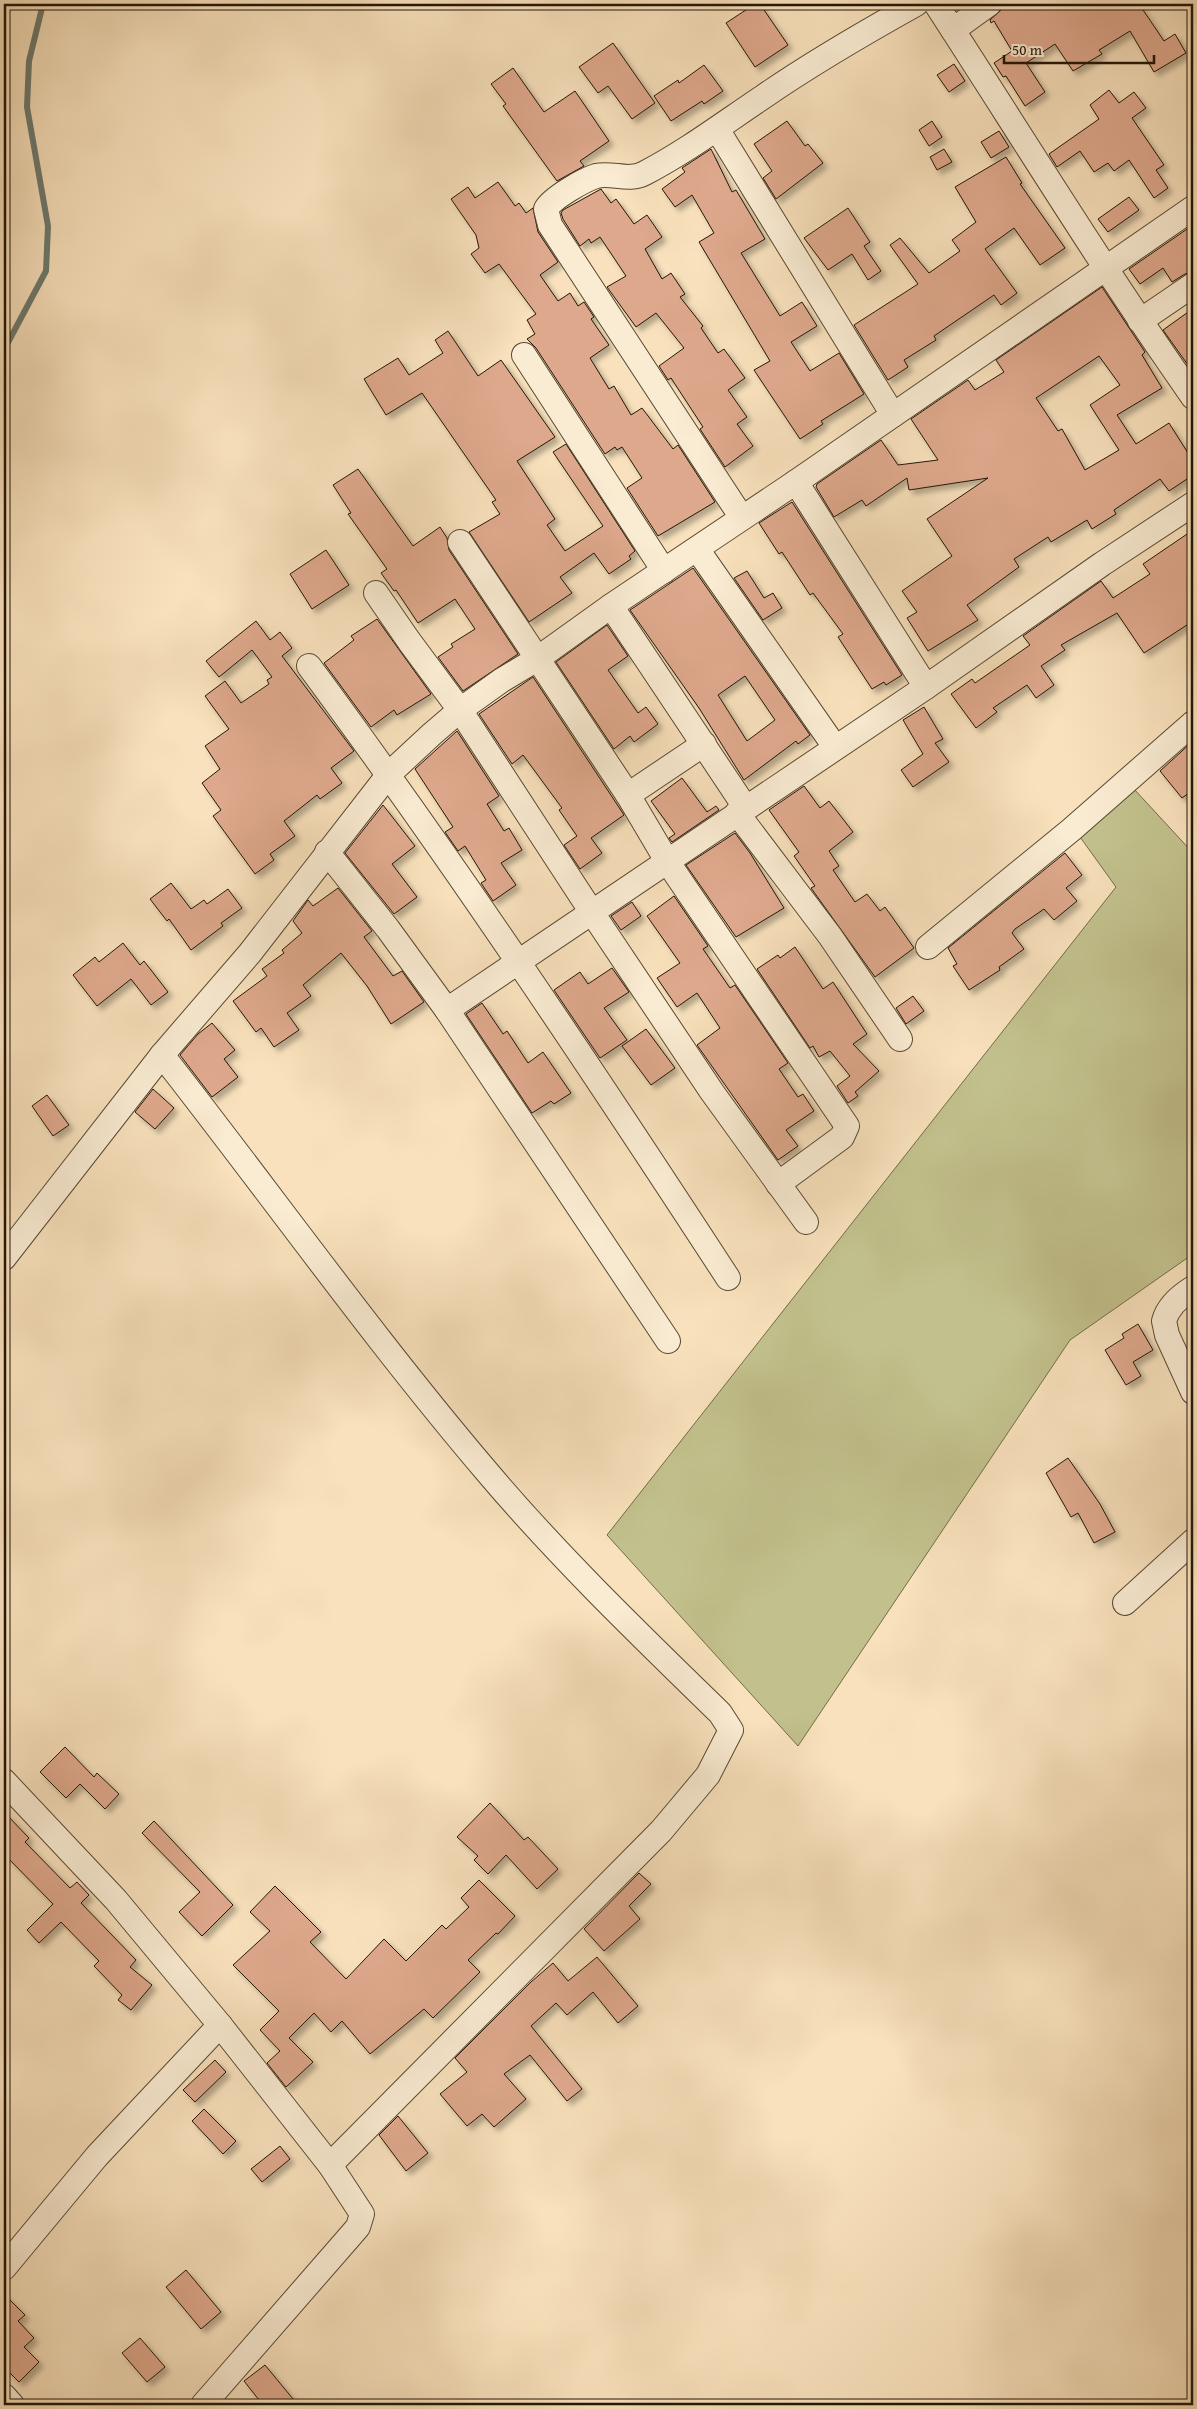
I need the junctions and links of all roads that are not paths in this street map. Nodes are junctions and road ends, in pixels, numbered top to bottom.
1 (916, 4) edge
2 (936, 4) edge
3 (990, 4) edge
4 (953, 30) junction
5 (717, 129) junction
6 (1193, 208) edge
7 (1107, 267) junction
8 (1193, 285) edge
9 (1140, 321) junction
10 (524, 355) dead end
11 (1193, 397) edge
12 (892, 415) junction
13 (796, 482) junction
14 (1193, 504) edge
15 (742, 518) junction
16 (460, 542) dead end
17 (697, 548) junction
18 (664, 571) junction
19 (376, 593) dead end
20 (611, 606) junction
21 (537, 659) junction
22 (309, 666) dead end
23 (926, 687) junction
24 (460, 710) junction
25 (1193, 722) edge
26 (704, 744) junction
27 (835, 747) junction
28 (389, 774) junction
29 (628, 795) junction
30 (741, 810) junction
31 (326, 852) junction
32 (666, 861) junction
33 (591, 912) junction
34 (928, 947) dead end
35 (516, 962) junction
36 (447, 1010) junction
37 (900, 1039) dead end
38 (162, 1055) junction
39 (778, 1184) junction
40 (806, 1222) dead end
41 (4, 1258) edge
42 (728, 1278) dead end
43 (1193, 1288) edge
44 (668, 1341) dead end
45 (1193, 1392) edge
46 (1193, 1541) edge
47 (1125, 1603) dead end
48 (4, 1781) edge
49 (220, 2024) junction
50 (330, 2165) junction
51 (4, 2268) edge
52 (4, 2396) edge
53 (12, 2405) edge
54 (203, 2405) edge

1 - 5 street
2 - 4 street
3 - 4 street
4 - 7 street
5 - 12 street
5 - 15 street
6 - 7 street
7 - 9 street
7 - 12 street
8 - 9 street
9 - 11 street
10 - 18 street
12 - 13 street
13 - 15 street
13 - 23 street
14 - 23 street
15 - 17 street
16 - 21 street
17 - 18 street
17 - 27 street
18 - 20 street
19 - 24 street
20 - 21 street
20 - 26 street
21 - 24 street
21 - 29 street
22 - 28 street
23 - 27 street
24 - 28 street
24 - 33 street
25 - 34 street
26 - 29 street
26 - 30 street
27 - 30 street
28 - 31 street
28 - 35 street
29 - 32 street
30 - 32 street
30 - 37 street
31 - 36 street
31 - 38 street
32 - 33 street
32 - 39 street
33 - 35 street
33 - 39 street
35 - 36 street
35 - 42 street
36 - 44 street
38 - 41 street
38 - 50 street
39 - 40 street
43 - 45 street
46 - 47 street
48 - 49 street
49 - 50 street
49 - 51 street
50 - 54 street
52 - 53 street

